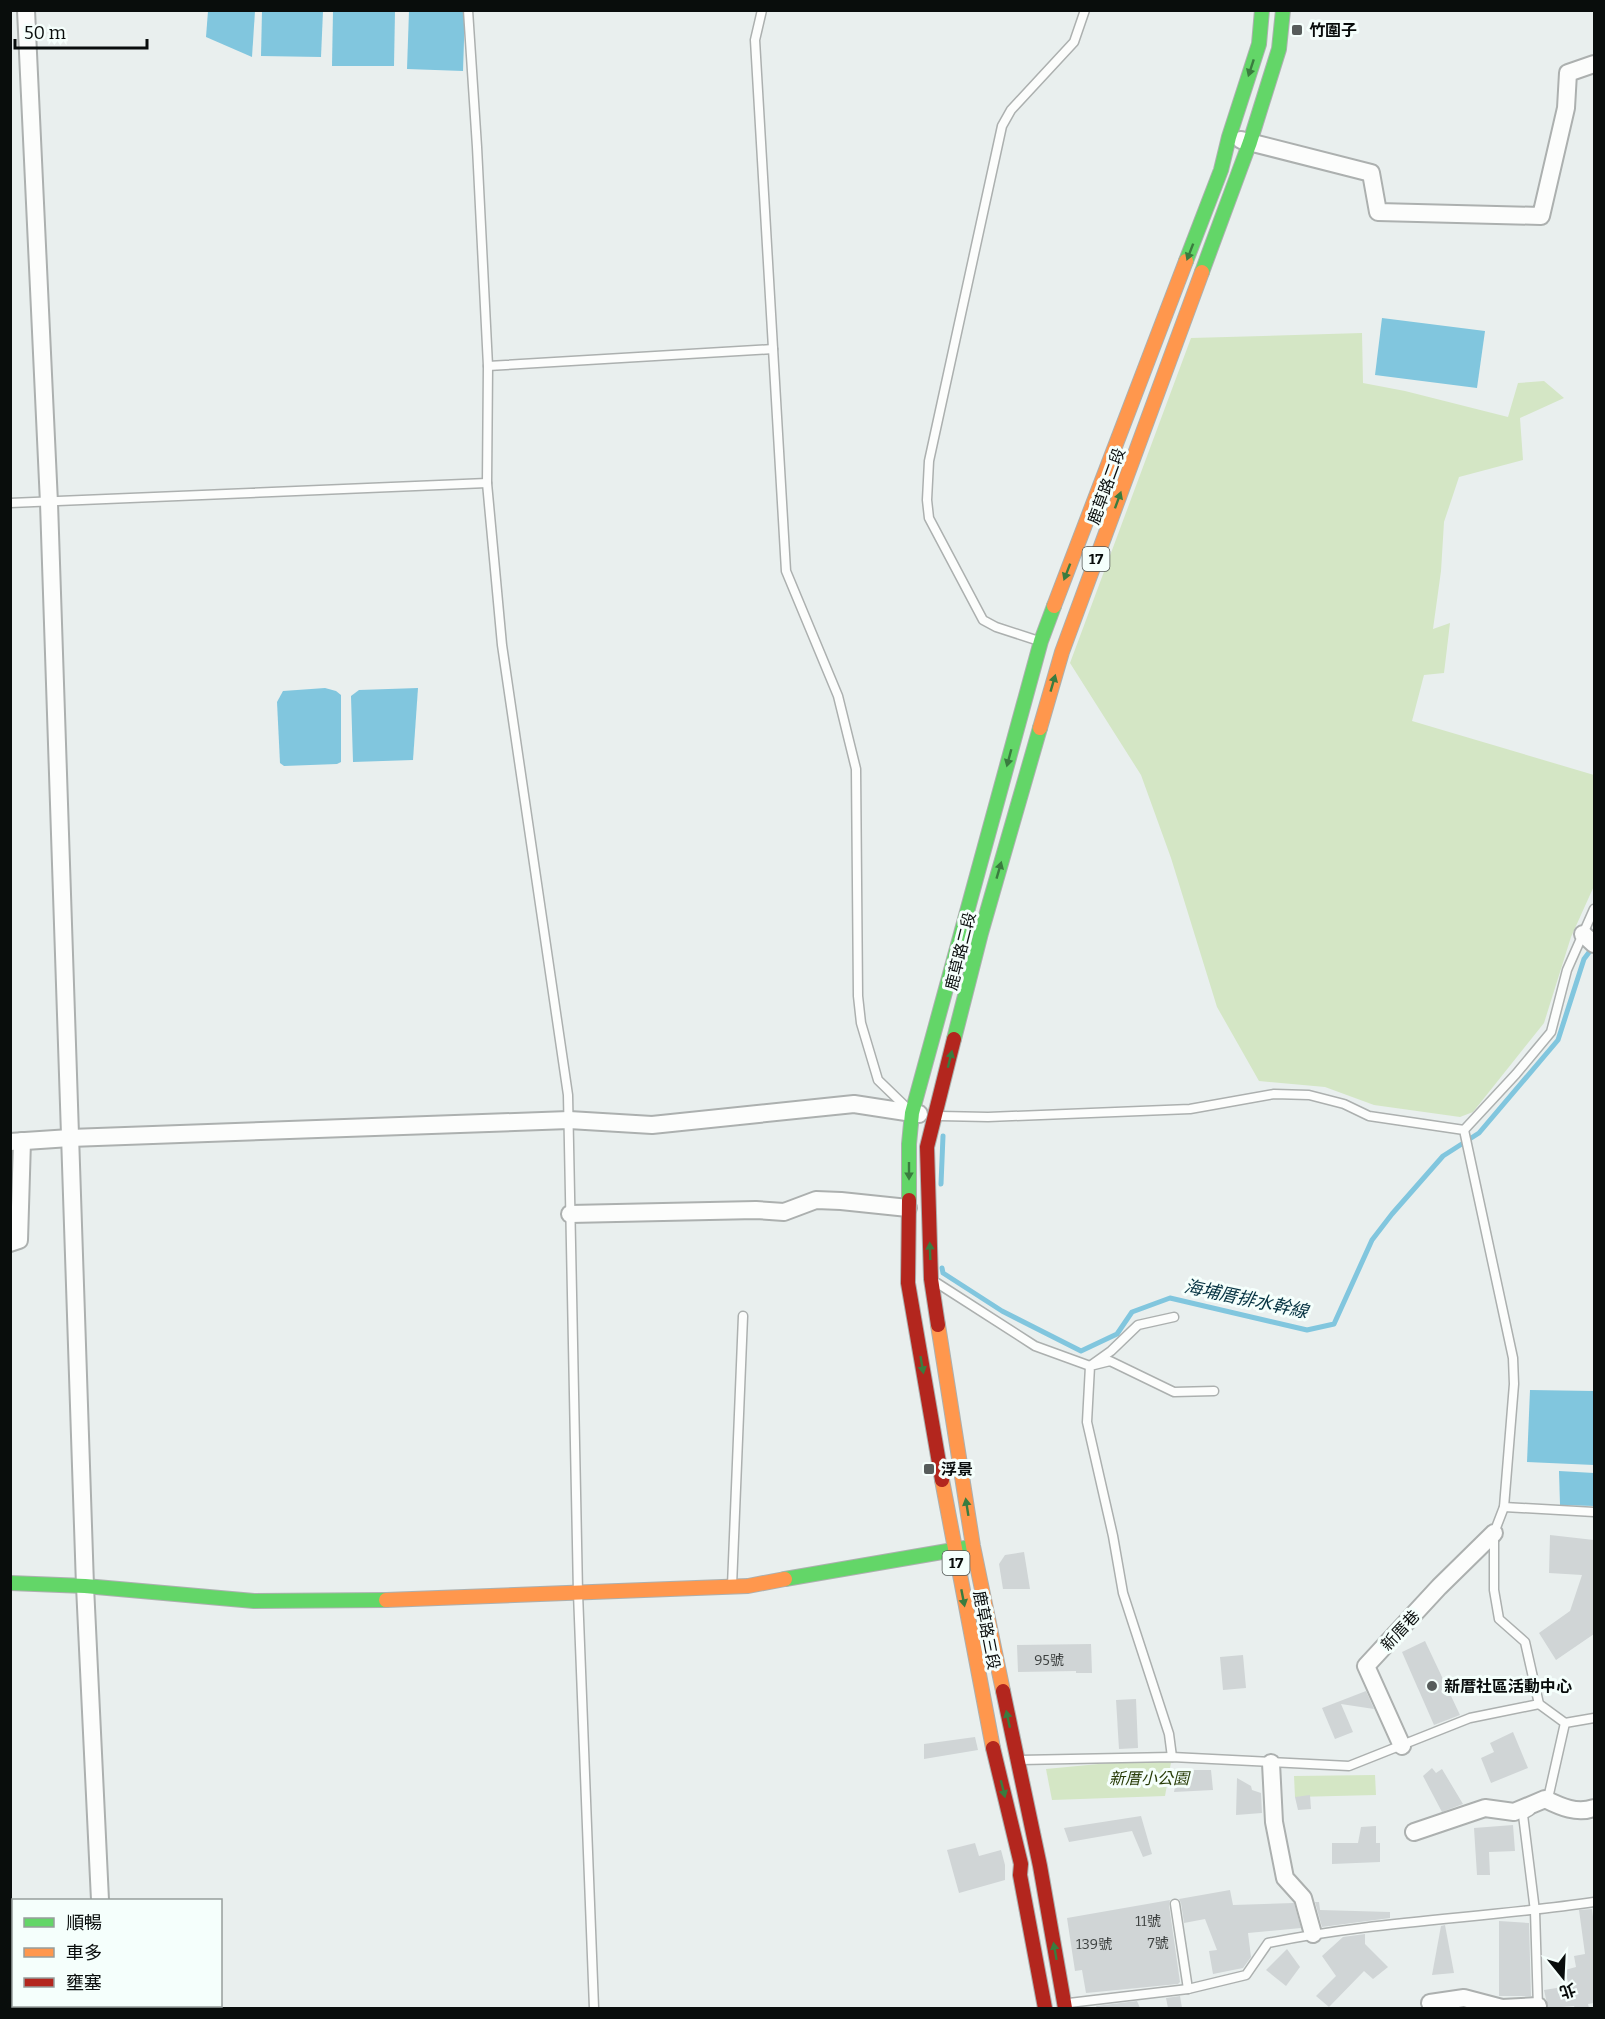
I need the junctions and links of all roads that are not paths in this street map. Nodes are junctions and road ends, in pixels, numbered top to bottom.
1 (26, 10) edge
2 (468, 10) edge
3 (762, 10) edge
4 (1085, 10) edge
5 (1262, 10) edge
6 (1283, 10) edge
7 (1594, 64) edge
8 (1229, 137) junction
9 (1250, 142) junction
10 (773, 349) junction
11 (488, 366) junction
12 (487, 483) junction
13 (10, 503) edge
14 (49, 503) junction
15 (1041, 641) junction
16 (1594, 909) edge
17 (1589, 939) edge
18 (912, 1113) junction
19 (936, 1116) junction
20 (569, 1120) junction
21 (1464, 1130) junction
22 (70, 1138) junction
23 (16, 1142) edge
24 (908, 1208) junction
25 (570, 1215) junction
26 (10, 1243) edge
27 (931, 1279) junction
28 (908, 1283) junction
29 (743, 1316) dead end
30 (1174, 1317) dead end
31 (1090, 1366) junction
32 (1214, 1391) dead end
33 (1504, 1507) junction
34 (1594, 1512) edge
35 (1494, 1533) junction
36 (973, 1546) junction
37 (954, 1551) junction
38 (10, 1583) edge
39 (85, 1587) junction
40 (732, 1587) junction
41 (578, 1593) junction
42 (1539, 1704) junction
43 (1594, 1718) edge
44 (1565, 1723) junction
45 (1402, 1746) junction
46 (1172, 1757) junction
47 (1017, 1760) junction
48 (996, 1761) junction
49 (1271, 1763) junction
50 (1545, 1799) junction
51 (1594, 1808) edge
52 (1414, 1832) dead end
53 (100, 1899) edge
54 (1594, 1902) edge
55 (1175, 1904) dead end
56 (1535, 1911) junction
57 (1313, 1934) junction
58 (1188, 1989) junction
59 (1430, 2003) dead end
60 (1065, 2006) edge
61 (1538, 2007) edge
62 (594, 2008) edge
63 (1045, 2008) edge

1 - 14 street
2 - 11 lane
3 - 10 lane
4 - 15 lane
5 -> 8 main road, 鹿草路二段 / 17
6 - 9 main road, 鹿草路二段 / 17
7 - 9 street
8 - 9 street
8 -> 15 main road, 鹿草路二段 / 17
19 -> 9 main road, 鹿草路二段 / 17
10 - 11 lane
10 - 18 lane
11 - 12 lane
12 - 14 lane
12 - 20 lane
13 - 14 lane
14 - 22 street
15 -> 18 main road, 鹿草路二段 / 17
16 - 17 lane
17 - 21 lane
18 - 19 street
18 - 20 street
18 -> 24 main road, 鹿草路三段 / 17
19 - 21 lane
27 -> 19 main road, 鹿草路三段 / 17
20 - 22 street
20 - 25 lane
21 - 33 lane
22 - 23 street
22 - 39 street
23 - 26 street
24 - 25 street
24 - 28 main road, 鹿草路三段 / 17
25 - 41 lane
27 - 28 lane
27 - 31 lane
36 -> 27 main road, 鹿草路三段 / 17
28 -> 37 main road, 鹿草路三段 / 17
29 - 40 lane
30 - 31 lane
31 - 32 lane
31 - 46 lane
33 - 34 lane
33 - 35 lane
35 - 42 lane
35 - 45 street, 新厝巷
36 - 37 main road
47 -> 36 main road, 鹿草路三段 / 17
37 - 40 main road
37 -> 48 main road, 鹿草路三段 / 17
38 - 39 main road
39 - 41 main road
39 - 53 street
40 - 41 main road
41 - 62 lane
42 - 44 lane
42 - 45 lane
43 - 44 lane
44 - 50 lane
45 - 49 lane
46 - 47 lane
46 - 49 lane
47 - 48 lane
60 -> 47 main road, 鹿草路三段 / 17
48 -> 63 main road, 鹿草路三段 / 17
49 - 57 street
50 - 51 street
50 - 52 street
50 - 56 lane
54 - 56 lane
55 - 58 lane
56 - 57 lane
56 - 61 lane
57 - 58 lane
58 - 60 lane
59 - 61 street
60 - 63 lane

